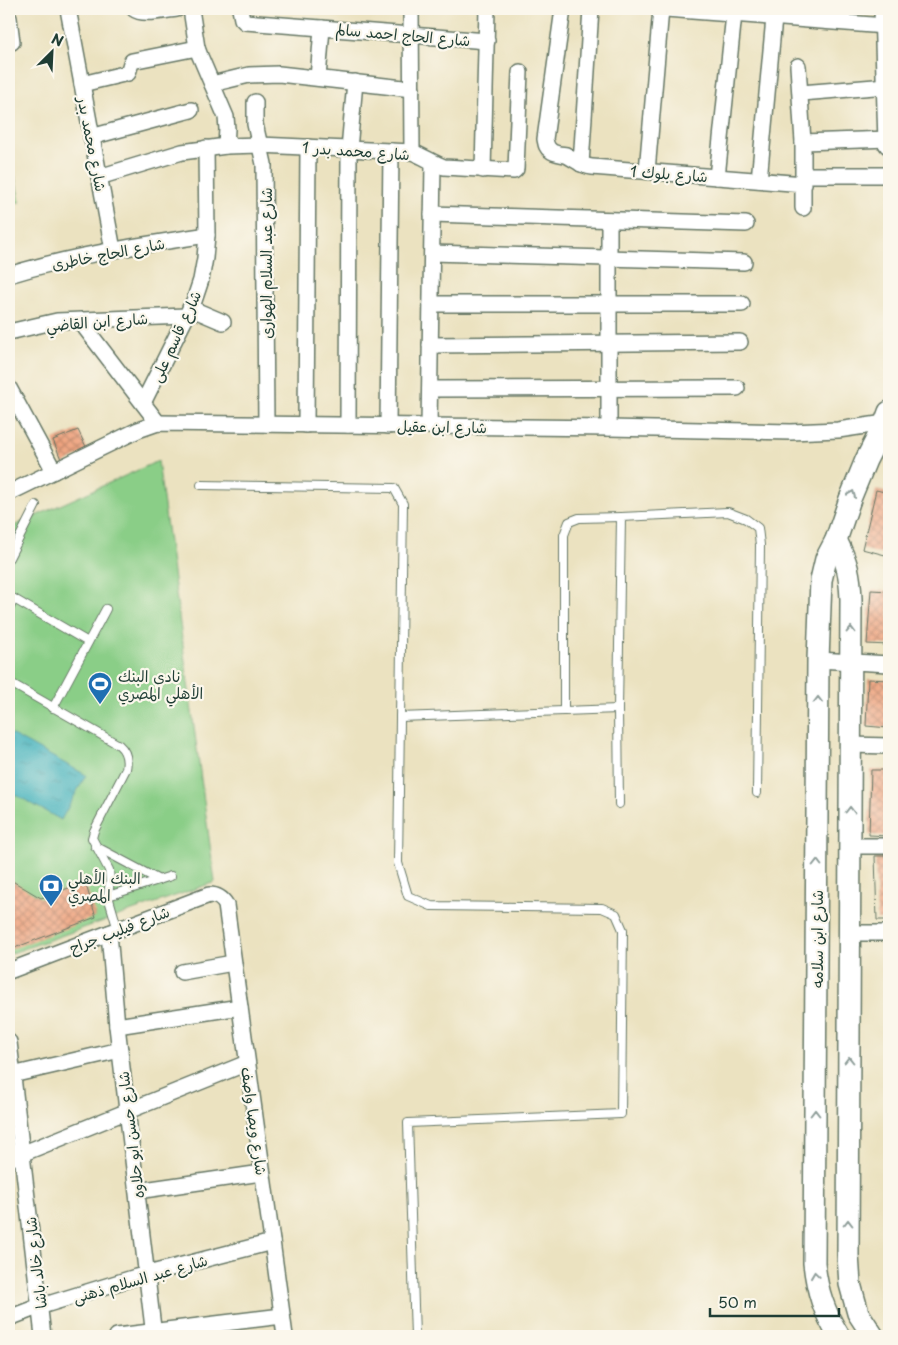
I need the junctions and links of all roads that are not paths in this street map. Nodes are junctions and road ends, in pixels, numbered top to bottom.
1 (68, 9) edge
2 (134, 9) edge
3 (177, 9) edge
4 (191, 9) edge
5 (240, 9) edge
6 (411, 9) edge
7 (487, 9) edge
8 (563, 9) edge
9 (591, 9) edge
10 (661, 9) edge
11 (666, 9) edge
12 (734, 14) junction
13 (9, 18) edge
14 (774, 18) junction
15 (885, 18) edge
16 (322, 28) junction
17 (411, 35) junction
18 (487, 41) junction
19 (12, 42) dead end
20 (197, 48) junction
21 (888, 64) edge
22 (798, 66) dead end
23 (520, 72) dead end
24 (318, 78) junction
25 (355, 82) junction
26 (82, 84) junction
27 (212, 84) junction
28 (887, 86) junction
29 (412, 89) junction
30 (801, 93) junction
31 (255, 102) dead end
32 (191, 110) dead end
33 (889, 126) edge
34 (91, 137) junction
35 (889, 141) edge
36 (804, 142) junction
37 (260, 145) junction
38 (226, 146) junction
39 (308, 147) junction
40 (206, 148) junction
41 (349, 149) junction
42 (391, 151) junction
43 (412, 152) junction
44 (433, 163) junction
45 (581, 164) junction
46 (483, 170) junction
47 (647, 171) junction
48 (889, 176) edge
49 (99, 177) junction
50 (717, 177) junction
51 (804, 179) junction
52 (759, 180) junction
53 (803, 208) dead end
54 (432, 214) junction
55 (610, 220) junction
56 (746, 224) dead end
57 (207, 235) junction
58 (113, 250) junction
59 (432, 253) junction
60 (609, 258) junction
61 (744, 262) dead end
62 (9, 276) edge
63 (431, 304) junction
64 (609, 304) junction
65 (742, 304) dead end
66 (188, 312) junction
67 (80, 321) junction
68 (224, 322) dead end
69 (9, 332) edge
70 (740, 342) dead end
71 (609, 343) junction
72 (430, 345) junction
73 (9, 388) edge
74 (609, 388) junction
75 (738, 388) dead end
76 (430, 389) junction
77 (143, 404) junction
78 (888, 418) edge
79 (158, 422) junction
80 (266, 424) junction
81 (306, 425) junction
82 (348, 425) junction
83 (388, 426) junction
84 (429, 426) junction
85 (609, 428) junction
86 (54, 472) junction
87 (202, 484) dead end
88 (9, 494) edge
89 (36, 505) dead end
90 (621, 516) junction
91 (836, 540) junction
92 (9, 558) edge
93 (11, 598) edge
94 (9, 609) edge
95 (106, 609) dead end
96 (88, 642) junction
97 (818, 660) junction
98 (850, 662) junction
99 (889, 664) edge
100 (9, 682) edge
101 (53, 708) junction
102 (618, 710) junction
103 (564, 712) junction
104 (400, 717) junction
105 (850, 745) junction
106 (889, 746) edge
107 (757, 793) dead end
108 (619, 804) dead end
109 (95, 846) junction
110 (850, 846) junction
111 (889, 846) edge
112 (170, 876) dead end
113 (159, 880) junction
114 (108, 896) junction
115 (226, 906) joint
116 (114, 931) junction
117 (850, 933) junction
118 (889, 933) edge
119 (234, 963) junction
120 (9, 972) edge
121 (182, 972) dead end
122 (240, 1007) junction
123 (117, 1026) junction
124 (9, 1042) edge
125 (120, 1050) junction
126 (247, 1063) junction
127 (12, 1075) junction
128 (127, 1111) junction
129 (15, 1156) edge
130 (262, 1173) junction
131 (137, 1191) junction
132 (272, 1242) junction
133 (147, 1274) junction
134 (40, 1307) junction
135 (282, 1316) junction
136 (9, 1318) edge
137 (154, 1334) edge
138 (43, 1336) edge
139 (117, 1336) edge
140 (285, 1336) edge
141 (415, 1336) edge
142 (839, 1336) edge
143 (873, 1336) edge

1 - 26 street, شارع محمد بدر
2 - 3 street
4 - 20 street
5 - 16 street, شارع الحاج احمد سالم
6 - 17 street
7 - 18 street
8 - 45 street, شارع بلوك 1
9 - 45 street
10 - 47 street
11 - 12 street
12 - 14 street
12 - 50 street
13 - 19 street
14 - 15 street
14 - 52 street
15 - 21 street
16 - 17 street, شارع الحاج احمد سالم
16 - 24 street
17 - 18 street, شارع الحاج احمد سالم
17 - 29 street
18 - 46 street
20 - 26 street
20 - 27 street
21 - 28 street
22 - 30 street
23 - 46 street, شارع محمد بدر 1
24 - 25 street
24 - 27 street
25 - 29 street
25 - 41 street
26 - 34 street, شارع محمد بدر
27 - 38 street
28 - 30 street
28 - 33 street
29 - 43 street
30 - 36 street
31 - 37 street, شارع عبد السلام الهوارى
32 - 34 street
33 - 35 street
34 - 49 street, شارع محمد بدر
35 - 36 street
36 - 51 street
37 - 38 street, شارع محمد بدر 1
37 - 39 street, شارع محمد بدر 1
37 - 80 street, شارع عبد السلام الهوارى
38 - 40 street, شارع محمد بدر 1
39 - 41 street, شارع محمد بدر 1
39 - 81 street
40 - 49 street, شارع محمد بدر 1
40 - 57 street, شارع قاسم على
41 - 42 street, شارع محمد بدر 1
41 - 82 street
42 - 43 street, شارع محمد بدر 1
42 - 83 street
43 - 44 street, شارع محمد بدر 1
44 - 46 street, شارع محمد بدر 1
44 - 54 street
45 - 47 street, شارع بلوك 1
47 - 50 street, شارع بلوك 1
48 - 51 street, شارع بلوك 1
49 - 58 street, شارع محمد بدر
50 - 52 street, شارع بلوك 1
51 - 52 street, شارع بلوك 1
51 - 53 street
54 - 55 street
54 - 59 street
55 - 56 street
55 - 60 street
57 - 58 street, شارع الحاج خاطرى
57 - 66 street, شارع قاسم على
58 - 62 street, شارع الحاج خاطرى
59 - 60 street
59 - 63 street
60 - 61 street
60 - 64 street
63 - 64 street
63 - 72 street
64 - 65 street
64 - 71 street
66 - 67 street, شارع ابن القاضي
66 - 68 street
66 - 77 street, شارع قاسم على
67 - 69 street, شارع ابن القاضي
67 - 77 street
70 - 71 street
71 - 72 street
71 - 74 street
72 - 76 street
73 - 86 street
74 - 75 street
74 - 76 street
74 - 85 street
76 - 84 street
77 - 79 street
78 - 85 street, شارع ابن عقيل
91 -> 78 street, شارع ابن سلامه
79 - 80 street, شارع ابن عقيل
79 - 86 street, شارع ابن عقيل
80 - 81 street, شارع ابن عقيل
81 - 82 street, شارع ابن عقيل
82 - 83 street, شارع ابن عقيل
83 - 84 street, شارع ابن عقيل
84 - 85 street, شارع ابن عقيل
86 - 88 street, شارع ابن عقيل
87 - 104 lane
89 - 92 lane
90 - 102 lane
90 - 103 lane
90 - 107 lane
91 - 97 street, شارع ابن سلامه
98 -> 91 street
93 - 94 lane
93 - 96 lane
95 - 96 lane
96 - 101 lane
97 - 98 street
142 -> 97 street, شارع ابن سلامه
98 - 99 street
98 - 105 street
100 - 101 lane
101 - 109 lane
102 - 103 lane
102 - 108 lane
103 - 104 lane
104 - 141 lane
105 - 106 street
110 -> 105 street
109 - 113 lane
109 - 114 lane
110 - 111 street
110 - 117 street
112 - 113 lane
113 - 114 lane
114 - 116 lane
115 - 116 street, شارع فيليب جراح
115 - 119 street, شارع ويصا واصف
116 - 120 street, شارع فيليب جراح
116 - 123 street, شارع حسن ابو حلاوه
117 - 118 street
143 -> 117 street
119 - 121 street
119 - 122 street, شارع ويصا واصف
122 - 123 street
122 - 126 street, شارع ويصا واصف
123 - 125 street, شارع حسن ابو حلاوه
124 - 127 street, شارع خالد باشا
125 - 127 street
125 - 128 street, شارع حسن ابو حلاوه
126 - 128 street
126 - 130 street, شارع ويصا واصف
127 - 129 street, شارع خالد باشا
128 - 129 street
128 - 131 street, شارع حسن ابو حلاوه
129 - 134 street, شارع خالد باشا
130 - 131 street
130 - 132 street, شارع ويصا واصف
131 - 133 street, شارع حسن ابو حلاوه
132 - 133 street, شارع عبد السلام ذهنى
132 - 135 street, شارع ويصا واصف
133 - 134 street, شارع عبد السلام ذهنى
133 - 137 street, شارع حسن ابو حلاوه
134 - 136 street, شارع عبد السلام ذهنى
134 - 138 street, شارع خالد باشا
135 - 137 street
135 - 140 street, شارع ويصا واصف
137 - 139 street

